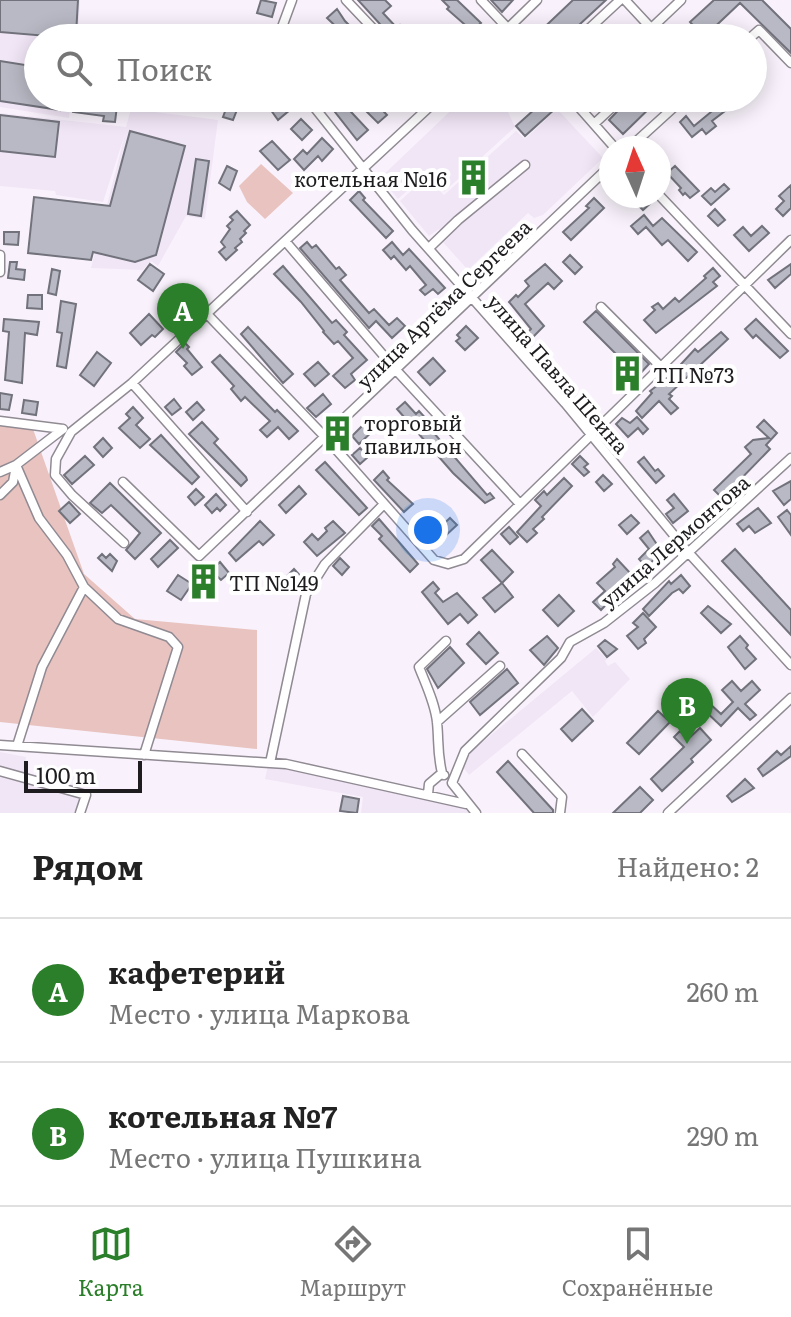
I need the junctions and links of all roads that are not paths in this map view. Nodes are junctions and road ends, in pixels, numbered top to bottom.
1 (292, 0) edge
2 (346, 0) edge
3 (481, 0) edge
4 (537, 0) edge
5 (622, 0) edge
6 (681, 0) edge
7 (283, 24) edge
8 (369, 24) edge
9 (504, 24) edge
10 (512, 24) edge
11 (595, 24) edge
12 (647, 24) edge
13 (655, 24) edge
14 (767, 38) edge
15 (791, 63) edge
16 (318, 112) edge
17 (424, 112) edge
18 (584, 112) edge
19 (607, 112) edge
20 (669, 112) edge
21 (594, 124) junction
22 (604, 136) edge
23 (642, 136) edge
24 (525, 165) dead end
25 (363, 169) junction
26 (599, 176) edge
27 (671, 208) edge
28 (791, 240) edge
29 (286, 242) junction
30 (429, 248) junction
31 (0, 255) edge
32 (0, 272) edge
33 (744, 284) junction
34 (471, 296) junction
35 (601, 307) dead end
36 (207, 314) junction
37 (791, 334) edge
38 (660, 366) junction
39 (396, 370) junction
40 (132, 383) junction
41 (0, 421) edge
42 (67, 430) junction
43 (590, 435) junction
44 (326, 438) junction
45 (791, 458) edge
46 (16, 465) junction
47 (0, 472) edge
48 (123, 482) dead end
49 (0, 495) edge
50 (384, 504) junction
51 (520, 504) junction
52 (247, 512) junction
53 (124, 543) dead end
54 (687, 551) junction
55 (84, 587) junction
56 (446, 641) dead end
57 (791, 665) edge
58 (500, 666) dead end
59 (791, 698) edge
60 (437, 722) junction
61 (0, 745) edge
62 (17, 746) junction
63 (522, 754) dead end
64 (144, 755) junction
65 (270, 763) junction
66 (0, 771) edge
67 (442, 773) junction
68 (452, 783) junction
69 (428, 794) junction
70 (468, 804) junction
71 (80, 813) edge
72 (476, 813) edge
73 (560, 813) edge
74 (668, 813) edge

1 - 7 street
2 - 8 street
3 - 9 street
4 - 10 street
5 - 11 street
5 - 12 street
6 - 13 street
14 - 15 street
16 - 25 street, улица Павла Шеина
17 - 25 street
18 - 21 street
19 - 21 street
20 - 23 street
21 - 22 street
24 - 30 street
25 - 29 street
25 - 30 street, улица Павла Шеина
26 - 34 street, улица Артёма Сергеева
27 - 33 street
28 - 33 street
29 - 36 street
29 - 39 street
30 - 34 street, улица Павла Шеина
31 - 32 street
33 - 37 street
33 - 38 street
34 - 39 street, улица Артёма Сергеева
34 - 43 street, улица Павла Шеина
35 - 38 street
36 - 40 street
36 - 44 street
38 - 43 street
39 - 44 street, улица Артёма Сергеева
39 - 51 street
40 - 42 street
40 - 52 street
41 - 42 street
42 - 46 street
42 - 53 street
43 - 51 street
43 - 54 street, улица Павла Шеина
44 - 50 street
44 - 52 street, улица Артёма Сергеева
45 - 54 street, улица Лермонтова
46 - 47 street
46 - 49 street
46 - 55 street
48 - 52 street, улица Артёма Сергеева
50 - 51 street
50 - 65 street
54 - 57 street, улица Павла Шеина
54 - 68 street, улица Лермонтова
55 - 62 street
55 - 64 street
56 - 60 street
58 - 60 street
59 - 74 street
60 - 67 street
61 - 62 street
62 - 64 street
63 - 73 street
64 - 65 street
65 - 69 street
66 - 71 street
67 - 68 street
67 - 69 street
68 - 70 street
69 - 70 street
70 - 72 street

